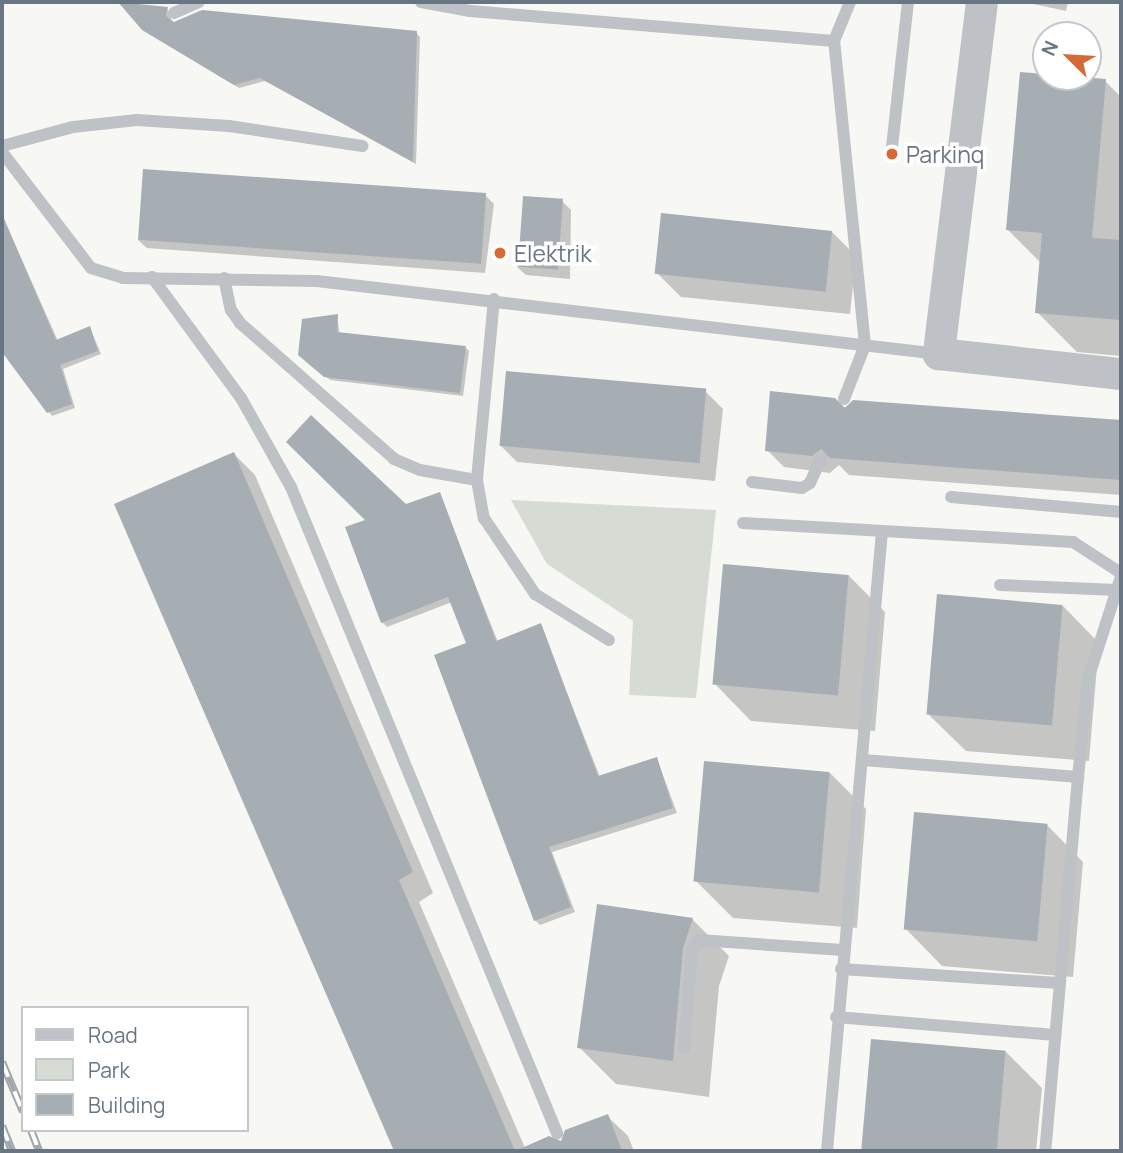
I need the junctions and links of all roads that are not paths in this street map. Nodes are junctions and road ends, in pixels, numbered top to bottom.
1 (199, 2) edge
2 (421, 2) edge
3 (850, 2) edge
4 (908, 2) edge
5 (982, 2) edge
6 (174, 13) dead end
7 (834, 41) junction
8 (2, 146) edge
9 (363, 146) dead end
10 (2, 152) edge
11 (891, 156) dead end
12 (152, 277) junction
13 (224, 278) junction
14 (494, 299) junction
15 (865, 345) junction
16 (939, 354) junction
17 (1121, 374) edge
18 (844, 400) dead end
19 (821, 458) dead end
20 (477, 480) junction
21 (752, 482) dead end
22 (951, 497) dead end
23 (1121, 512) edge
24 (743, 523) dead end
25 (883, 531) junction
26 (1120, 580) edge
27 (1000, 585) dead end
28 (609, 640) dead end
29 (863, 760) junction
30 (1077, 777) junction
31 (843, 950) junction
32 (841, 969) junction
33 (1059, 983) junction
34 (836, 1017) junction
35 (1055, 1035) junction
36 (684, 1049) dead end
37 (557, 1133) dead end
38 (827, 1151) edge
39 (1045, 1151) edge

1 - 6 lane
2 - 7 lane
3 - 7 lane
4 - 11 lane
5 - 16 street
7 - 15 lane
8 - 9 lane
10 - 12 lane
12 - 13 lane
12 - 37 lane
13 - 14 lane
13 - 20 lane
14 - 15 lane
14 - 20 lane
15 - 16 lane
15 - 18 lane
16 - 17 street
19 - 21 lane
20 - 28 lane
22 - 23 lane
24 - 25 lane
25 - 26 lane
25 - 29 lane
26 - 27 lane
26 - 30 lane
29 - 30 lane
29 - 31 lane
30 - 33 lane
31 - 32 lane
31 - 36 lane
32 - 33 lane
32 - 34 lane
33 - 35 lane
34 - 35 lane
34 - 38 lane
35 - 39 lane

